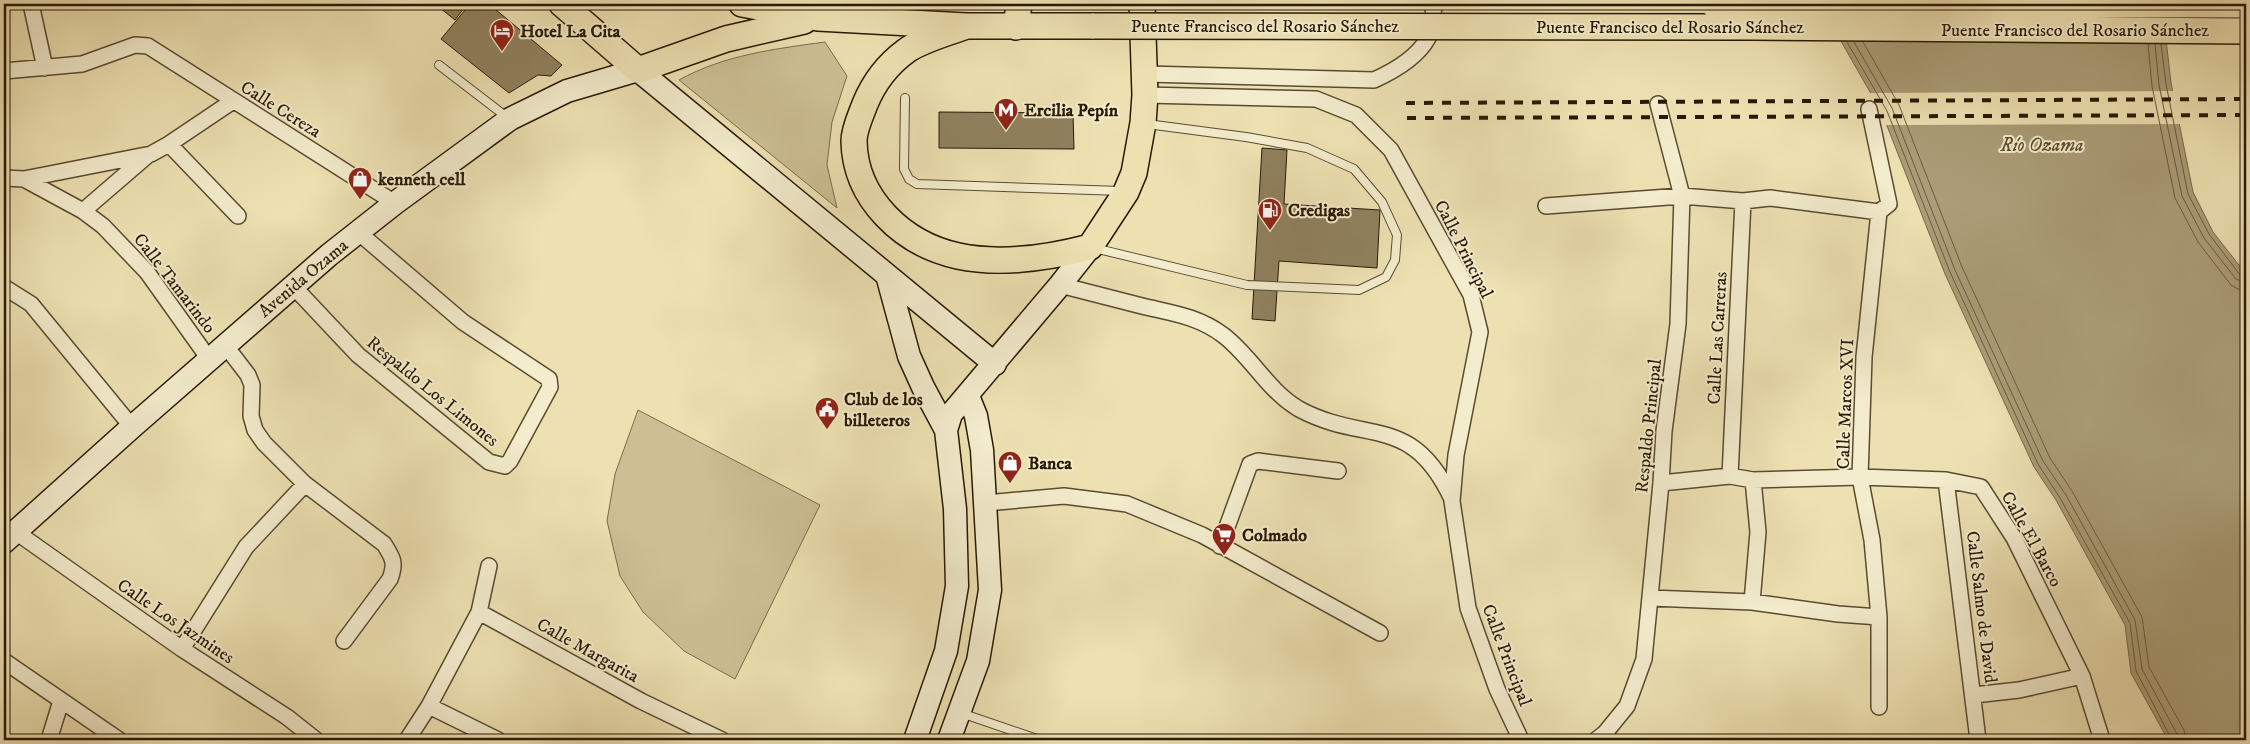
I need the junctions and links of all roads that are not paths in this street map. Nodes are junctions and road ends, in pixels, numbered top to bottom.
1 (31, 4) edge
2 (562, 4) edge
3 (742, 4) edge
4 (1142, 4) edge
5 (1434, 4) edge
6 (1713, 4) edge
7 (2246, 5) edge
8 (1018, 15) edge
9 (818, 18) junction
10 (966, 26) junction
11 (2246, 31) edge
12 (439, 65) dead end
13 (45, 68) junction
14 (638, 70) junction
15 (4, 71) edge
16 (1145, 85) junction
17 (905, 98) dead end
18 (233, 101) junction
19 (1658, 104) dead end
20 (1869, 109) dead end
21 (510, 119) junction
22 (1143, 124) junction
23 (169, 144) junction
24 (151, 154) junction
25 (4, 178) edge
26 (24, 179) junction
27 (1126, 192) junction
28 (1682, 196) junction
29 (1743, 201) junction
30 (395, 203) junction
31 (1546, 206) dead end
32 (83, 211) junction
33 (1879, 212) junction
34 (238, 216) dead end
35 (358, 232) junction
36 (1090, 247) junction
37 (887, 275) junction
38 (1060, 285) junction
39 (293, 286) junction
40 (4, 287) edge
41 (217, 352) junction
42 (995, 364) junction
43 (968, 396) junction
44 (132, 427) junction
45 (946, 430) junction
46 (1338, 471) dead end
47 (1730, 476) junction
48 (1860, 476) junction
49 (1753, 480) junction
50 (1946, 480) junction
51 (1661, 483) junction
52 (305, 484) junction
53 (1452, 501) junction
54 (986, 503) junction
55 (10, 537) edge
56 (1220, 546) junction
57 (489, 566) dead end
58 (1651, 598) junction
59 (1752, 602) junction
60 (479, 612) junction
61 (1879, 617) junction
62 (1380, 633) dead end
63 (344, 641) dead end
64 (182, 649) junction
65 (4, 661) edge
66 (2082, 676) junction
67 (1974, 695) junction
68 (61, 701) junction
69 (429, 706) junction
70 (1879, 707) dead end
71 (961, 713) junction
72 (49, 740) edge
73 (120, 740) edge
74 (316, 740) edge
75 (407, 740) edge
76 (498, 740) edge
77 (722, 740) edge
78 (915, 740) edge
79 (949, 740) edge
80 (1040, 740) edge
81 (1521, 740) edge
82 (1596, 740) edge
83 (1978, 740) edge
84 (2102, 740) edge

1 - 13 street
2 - 14 main road
3 - 9 main road
4 - 16 main road
5 - 16 street
6 - 7 main road, Puente Francisco del Rosario Sánchez, bridge
8 - 10 main road, Puente Francisco del Rosario Sánchez
8 - 11 main road, Puente Francisco del Rosario Sánchez, bridge
9 - 10 main road, Puente Francisco del Rosario Sánchez
9 - 14 main road
10 - 36 main road
12 - 21 lane
13 - 15 street
13 - 18 street, Calle Cereza
14 - 21 main road, Avenida Ozama
14 - 37 main road
16 - 22 main road
16 - 53 street, Calle Principal
17 - 27 lane
18 - 23 street
18 - 30 street, Calle Cereza
19 - 28 street, Respaldo Principal
20 - 33 street, Calle Marcos XVI
21 - 30 main road, Avenida Ozama
22 - 27 main road
22 - 36 lane
23 - 24 street
23 - 34 street
24 - 26 street
24 - 32 street
25 - 26 street, Calle Tamarindo
26 - 32 street, Calle Tamarindo
27 - 36 main road
28 - 29 street
28 - 31 street
28 - 51 street, Respaldo Principal
29 - 33 street
29 - 47 street, Calle Las Carreras
30 - 35 main road, Avenida Ozama
32 - 41 street, Calle Tamarindo
33 - 48 street, Calle Marcos XVI
35 - 39 main road, Avenida Ozama
35 - 39 street, Respaldo Los Limones
36 - 38 main road
37 - 42 main road
37 - 45 main road
38 - 42 main road
38 - 53 street
39 - 41 main road, Avenida Ozama
40 - 44 street
41 - 44 main road, Avenida Ozama
41 - 52 street, Calle Tamarindo
42 - 43 main road
43 - 45 main road
43 - 54 main road
44 - 55 main road, Avenida Ozama
45 - 78 main road
46 - 56 street
47 - 49 street, Calle El Barco
47 - 51 street, Calle El Barco
48 - 49 street, Calle El Barco
48 - 50 street, Calle El Barco
48 - 61 street, Calle Marcos XVI
49 - 59 street
50 - 66 street, Calle El Barco
50 - 67 street, Calle Salmo de David
51 - 58 street, Respaldo Principal
52 - 63 street, Calle Tamarindo
52 - 64 street
53 - 81 street, Calle Principal
54 - 56 street
54 - 71 main road
55 - 64 street, Calle Los Jazmines
56 - 62 street
57 - 60 street
58 - 59 street
58 - 82 street, Respaldo Principal
59 - 61 street
60 - 69 street
60 - 77 street, Calle Margarita
61 - 70 street, Calle Marcos XVI
64 - 74 street, Calle Los Jazmines
65 - 68 street
66 - 67 street
66 - 84 street, Calle El Barco
67 - 83 street, Calle Salmo de David
68 - 72 street
68 - 73 street
69 - 75 street
69 - 76 street
71 - 79 main road
71 - 80 lane

